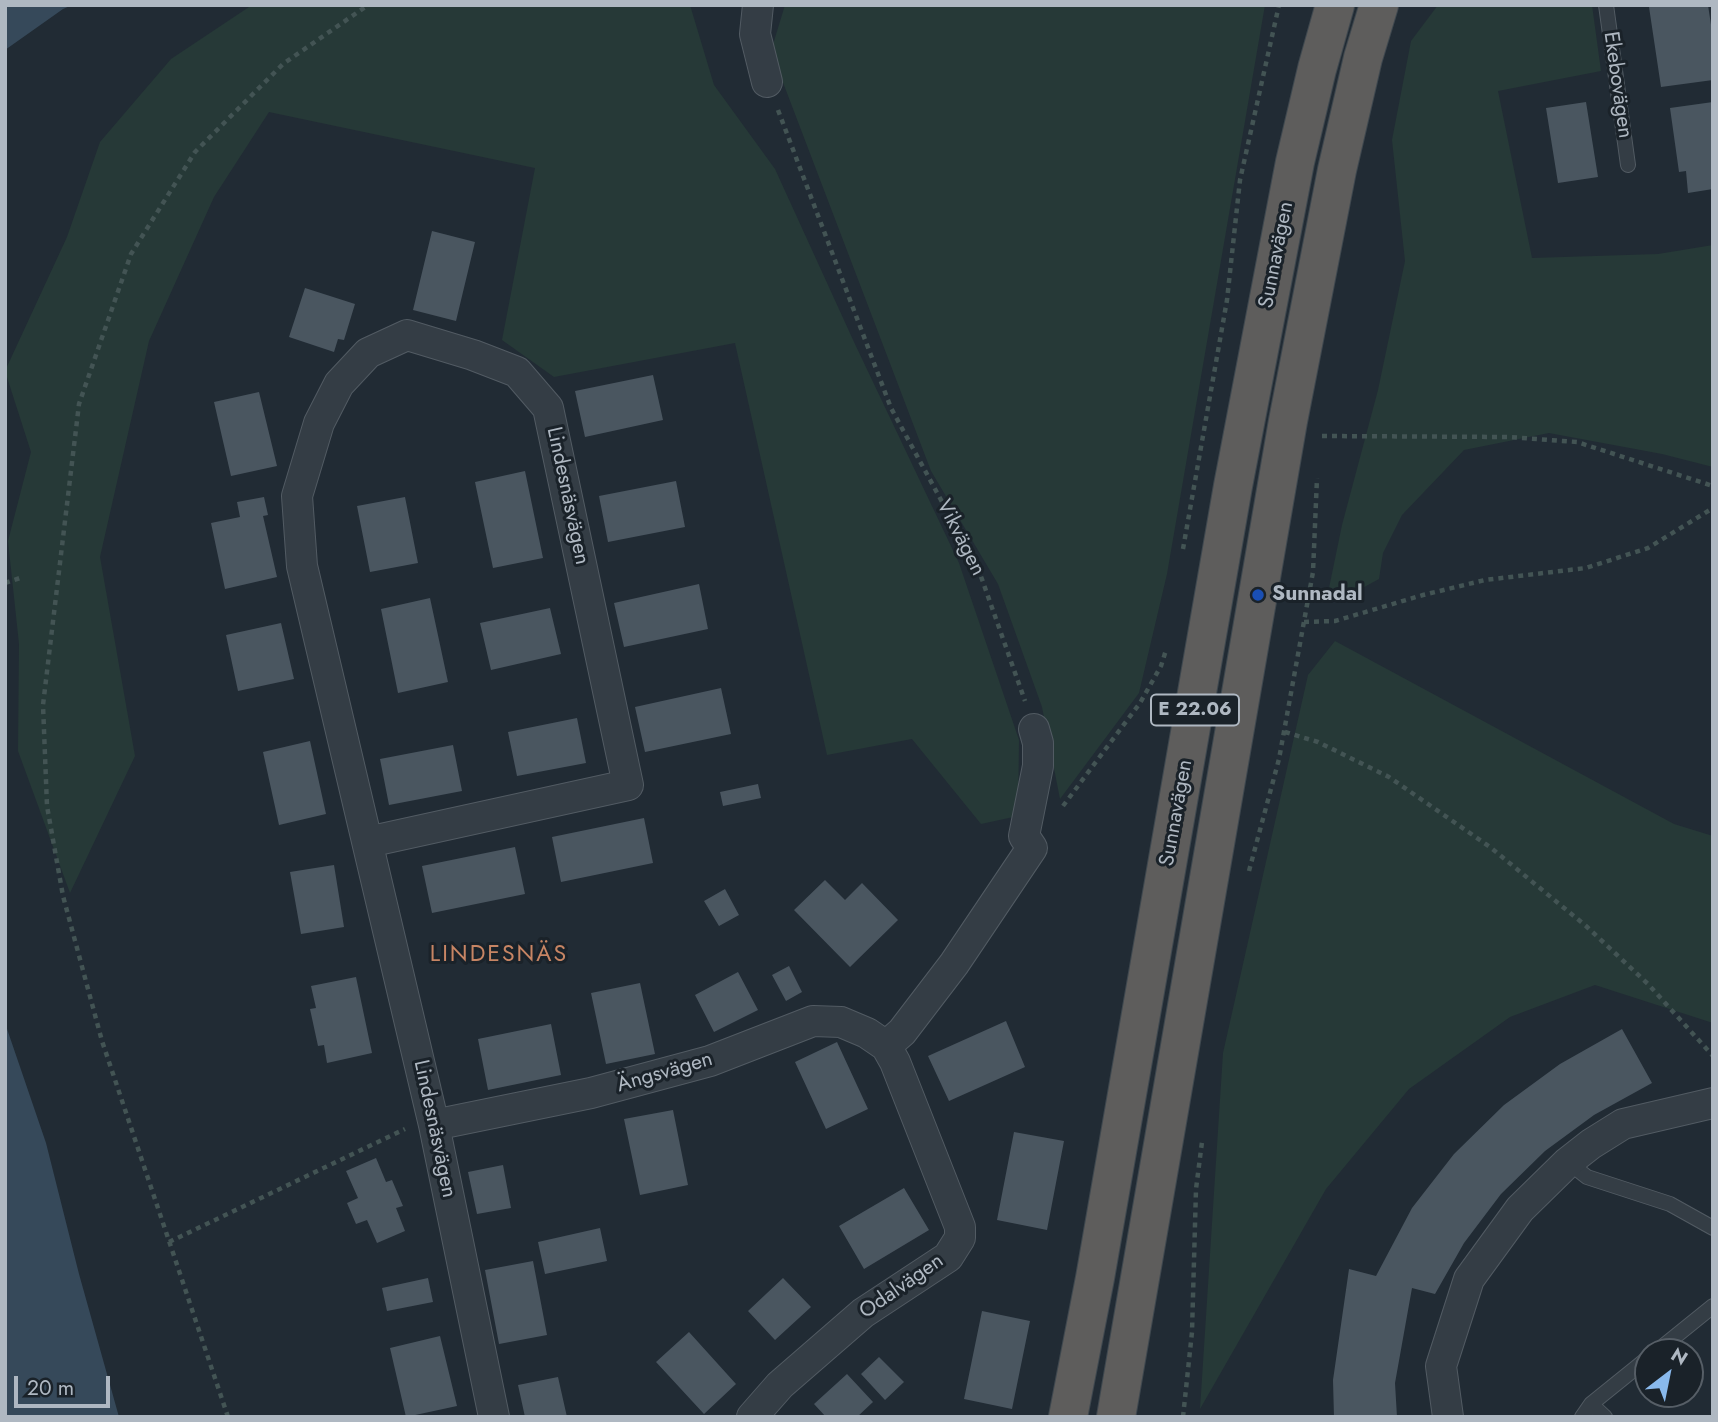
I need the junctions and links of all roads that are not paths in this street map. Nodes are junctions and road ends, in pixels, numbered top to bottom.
1 (758, 5) edge
2 (1335, 5) edge
3 (1380, 5) edge
4 (1606, 5) edge
5 (767, 82) road end
6 (1628, 165) dead end
7 (1034, 729) road end
8 (368, 842) junction
9 (886, 1046) junction
10 (1713, 1103) edge
11 (434, 1125) junction
12 (1568, 1162) junction
13 (1713, 1228) edge
14 (1713, 1306) edge
15 (1673, 1338) edge
16 (1634, 1369) edge
17 (1591, 1404) junction
18 (494, 1417) edge
19 (752, 1417) edge
20 (1068, 1417) edge
21 (1116, 1417) edge
22 (1448, 1417) edge
23 (1582, 1417) edge
24 (1605, 1417) edge

1 - 5 street
2 - 20 highway, Sunnavägen / E 22.06
3 - 21 highway, Sunnavägen / E 22.06
4 - 6 lane, Ekebovägen
7 - 9 street
8 - 8 street, Lindesnäsvägen
8 - 11 street, Lindesnäsvägen
9 - 11 street, Ängsvägen
9 - 19 street, Odalvägen
10 - 12 street
11 - 18 street, Lindesnäsvägen
12 - 13 lane
12 - 22 street
14 - 15 lane
16 - 17 lane
17 - 23 lane
17 - 24 lane

